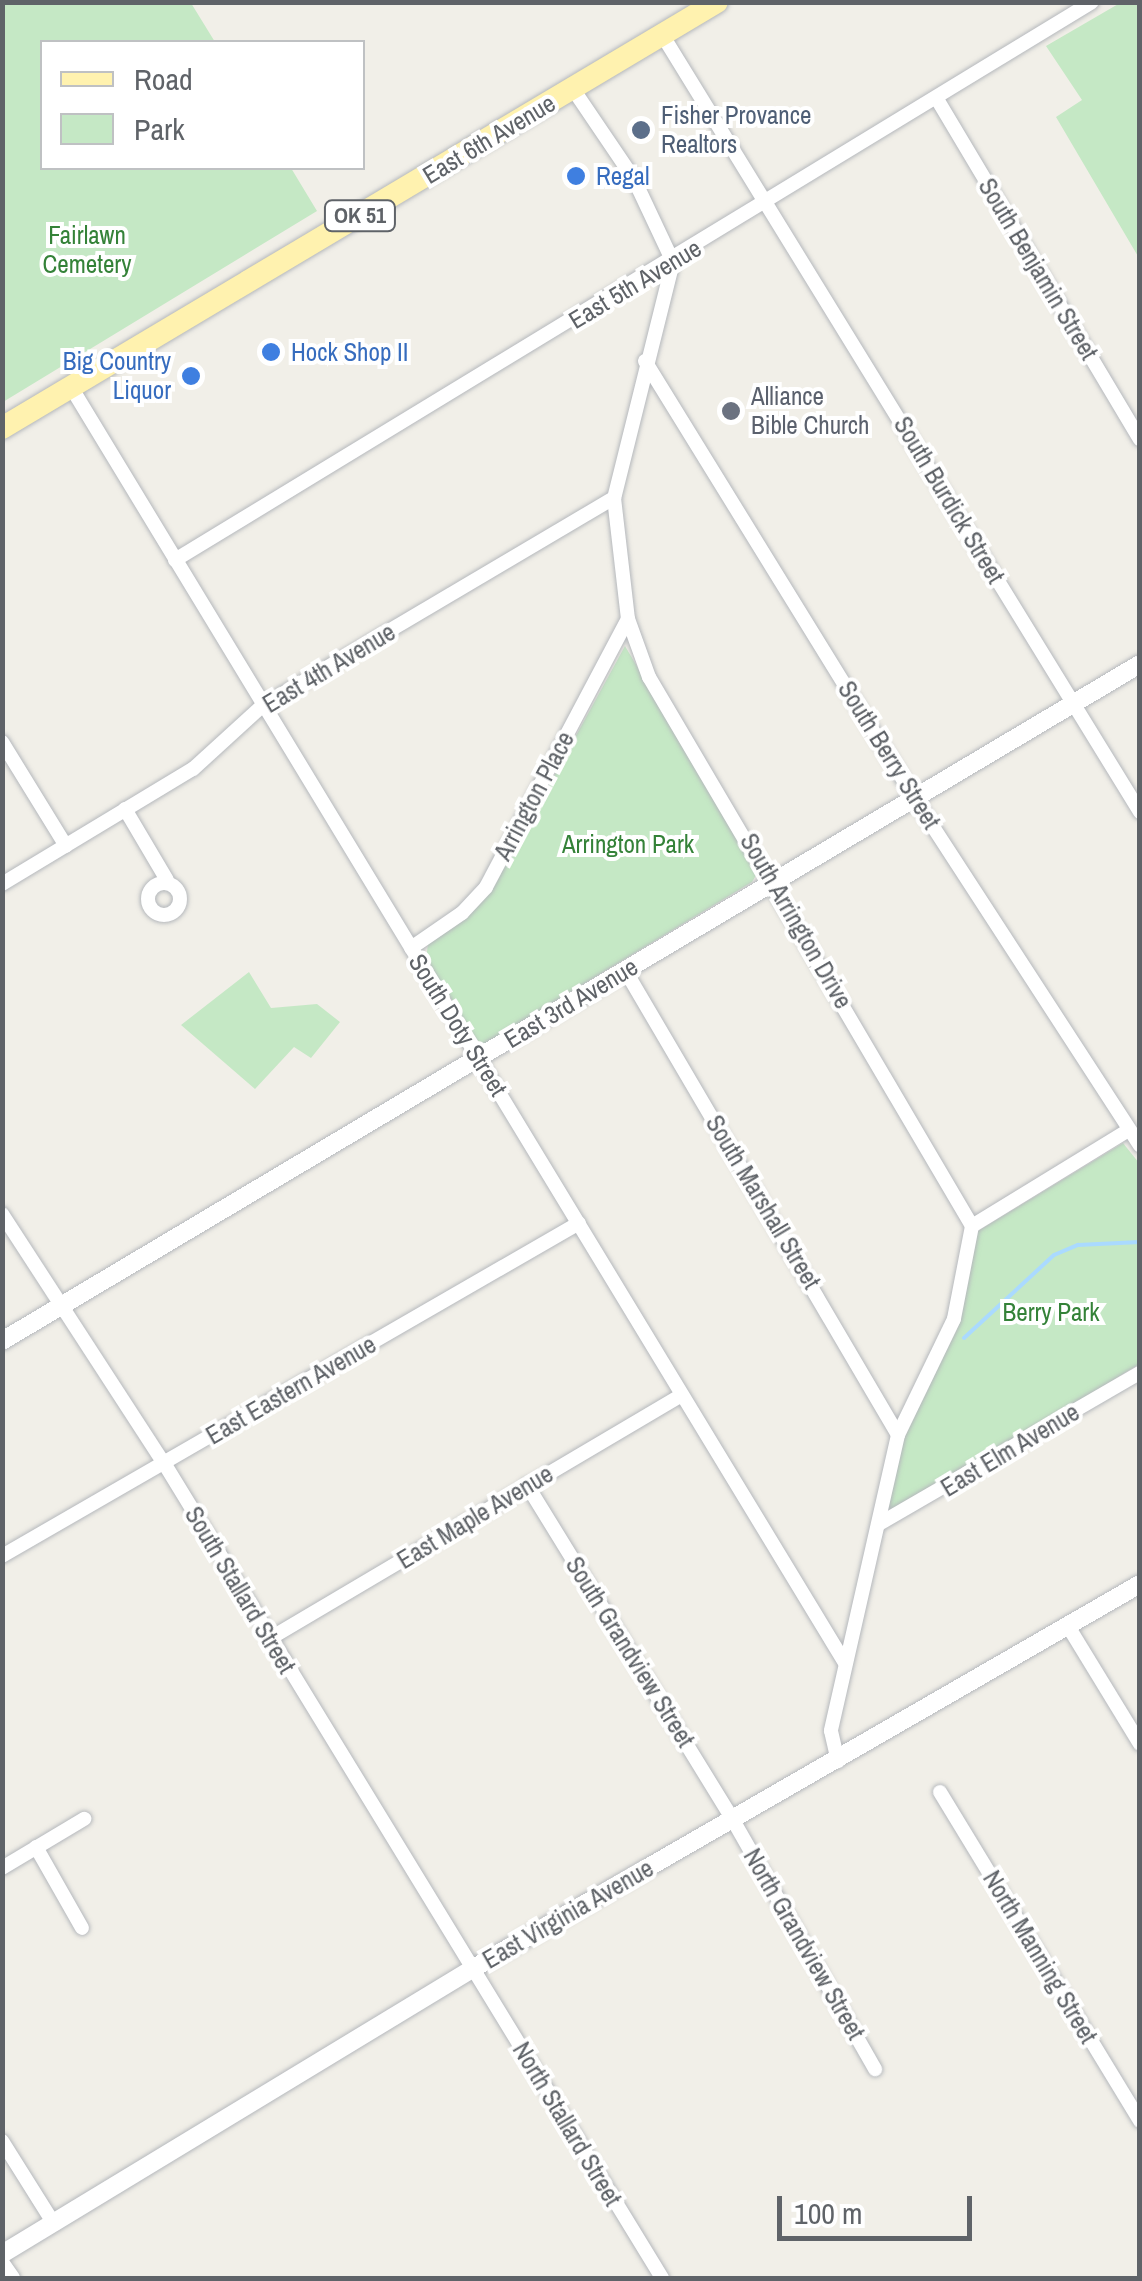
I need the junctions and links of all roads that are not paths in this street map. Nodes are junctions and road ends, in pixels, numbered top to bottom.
1 (718, 2) edge
2 (1092, 2) edge
3 (662, 36) junction
4 (573, 89) junction
5 (937, 99) junction
6 (766, 201) junction
7 (673, 262) junction
8 (646, 361) junction
9 (71, 388) junction
10 (2, 428) edge
11 (1140, 439) edge
12 (614, 498) junction
13 (175, 560) junction
14 (628, 618) junction
15 (1140, 664) edge
16 (1072, 704) junction
17 (262, 706) junction
18 (2, 742) edge
19 (915, 798) junction
20 (125, 809) junction
21 (1140, 812) edge
22 (66, 846) junction
23 (167, 880) dead end
24 (774, 882) junction
25 (2, 884) edge
26 (411, 948) junction
27 (626, 970) junction
28 (478, 1058) junction
29 (1127, 1131) junction
30 (1140, 1144) edge
31 (2, 1214) edge
32 (579, 1223) junction
33 (972, 1226) junction
34 (60, 1307) junction
35 (2, 1341) edge
36 (1140, 1373) edge
37 (681, 1395) junction
38 (898, 1435) junction
39 (164, 1463) junction
40 (527, 1485) junction
41 (879, 1524) junction
42 (2, 1556) edge
43 (1140, 1584) edge
44 (1068, 1626) junction
45 (269, 1639) junction
46 (845, 1664) junction
47 (1140, 1744) edge
48 (838, 1761) junction
49 (940, 1792) dead end
50 (84, 1819) dead end
51 (733, 1820) junction
52 (36, 1848) junction
53 (2, 1868) edge
54 (82, 1928) dead end
55 (472, 1969) junction
56 (875, 2068) dead end
57 (1140, 2121) edge
58 (2, 2140) edge
59 (54, 2224) junction
60 (2, 2254) edge
61 (2, 2262) edge
62 (13, 2278) edge
63 (662, 2278) edge

1 - 3 main road, East 6th Avenue / OK 51
2 - 5 street, East 5th Avenue
3 - 4 main road, East 6th Avenue / OK 51
3 - 6 street, South Burdick Street
4 - 7 street
4 - 9 main road, East 6th Avenue / OK 51
5 - 6 street, East 5th Avenue
5 - 11 street, South Benjamin Street
6 - 7 street, East 5th Avenue
6 - 16 street, South Burdick Street
7 - 8 street, South Arrington Drive
7 - 13 street, East 5th Avenue
8 - 12 street, South Arrington Drive
8 - 19 street, South Berry Street
9 - 10 main road, East 6th Avenue / OK 51
9 - 13 street, South Doty Street
12 - 14 street, South Arrington Drive
12 - 17 street, East 4th Avenue
13 - 17 street, South Doty Street
14 - 24 street, South Arrington Drive
14 - 26 street, Arrington Place
15 - 16 street, East 3rd Avenue
16 - 19 street, East 3rd Avenue
16 - 21 street, South Burdick Street
17 - 20 street, East 4th Avenue
17 - 26 street, South Doty Street
18 - 22 street
19 - 24 street, East 3rd Avenue
19 - 29 street, South Berry Street
20 - 22 street, East 4th Avenue
20 - 23 street
22 - 25 street, East 4th Avenue
24 - 27 street, East 3rd Avenue
24 - 33 street, South Arrington Drive
26 - 28 street, South Doty Street
27 - 28 street, East 3rd Avenue
27 - 38 street, South Marshall Street
28 - 32 street, South Doty Street
28 - 34 street, East 3rd Avenue
29 - 30 street, South Berry Street
29 - 33 street
31 - 34 street, South Stallard Street
32 - 37 street, South Doty Street
32 - 39 street, East Eastern Avenue
33 - 38 street
34 - 35 street, East 3rd Avenue
34 - 39 street, South Stallard Street
36 - 41 street, East Elm Avenue
37 - 40 street, East Maple Avenue
37 - 46 street, South Doty Street
38 - 41 street
39 - 42 street, East Eastern Avenue
39 - 45 street, South Stallard Street
40 - 45 street, East Maple Avenue
40 - 51 street, South Grandview Street
41 - 46 street
43 - 44 street, East Virginia Avenue
44 - 47 street
44 - 48 street, East Virginia Avenue
45 - 55 street, South Stallard Street
46 - 48 street
48 - 51 street, East Virginia Avenue
49 - 57 street, North Manning Street
50 - 52 street
51 - 55 street, East Virginia Avenue
51 - 56 street, North Grandview Street
52 - 53 street
52 - 54 street
55 - 59 street, East Virginia Avenue
55 - 63 street, North Stallard Street
58 - 59 street
59 - 60 street, East Virginia Avenue
61 - 62 street

